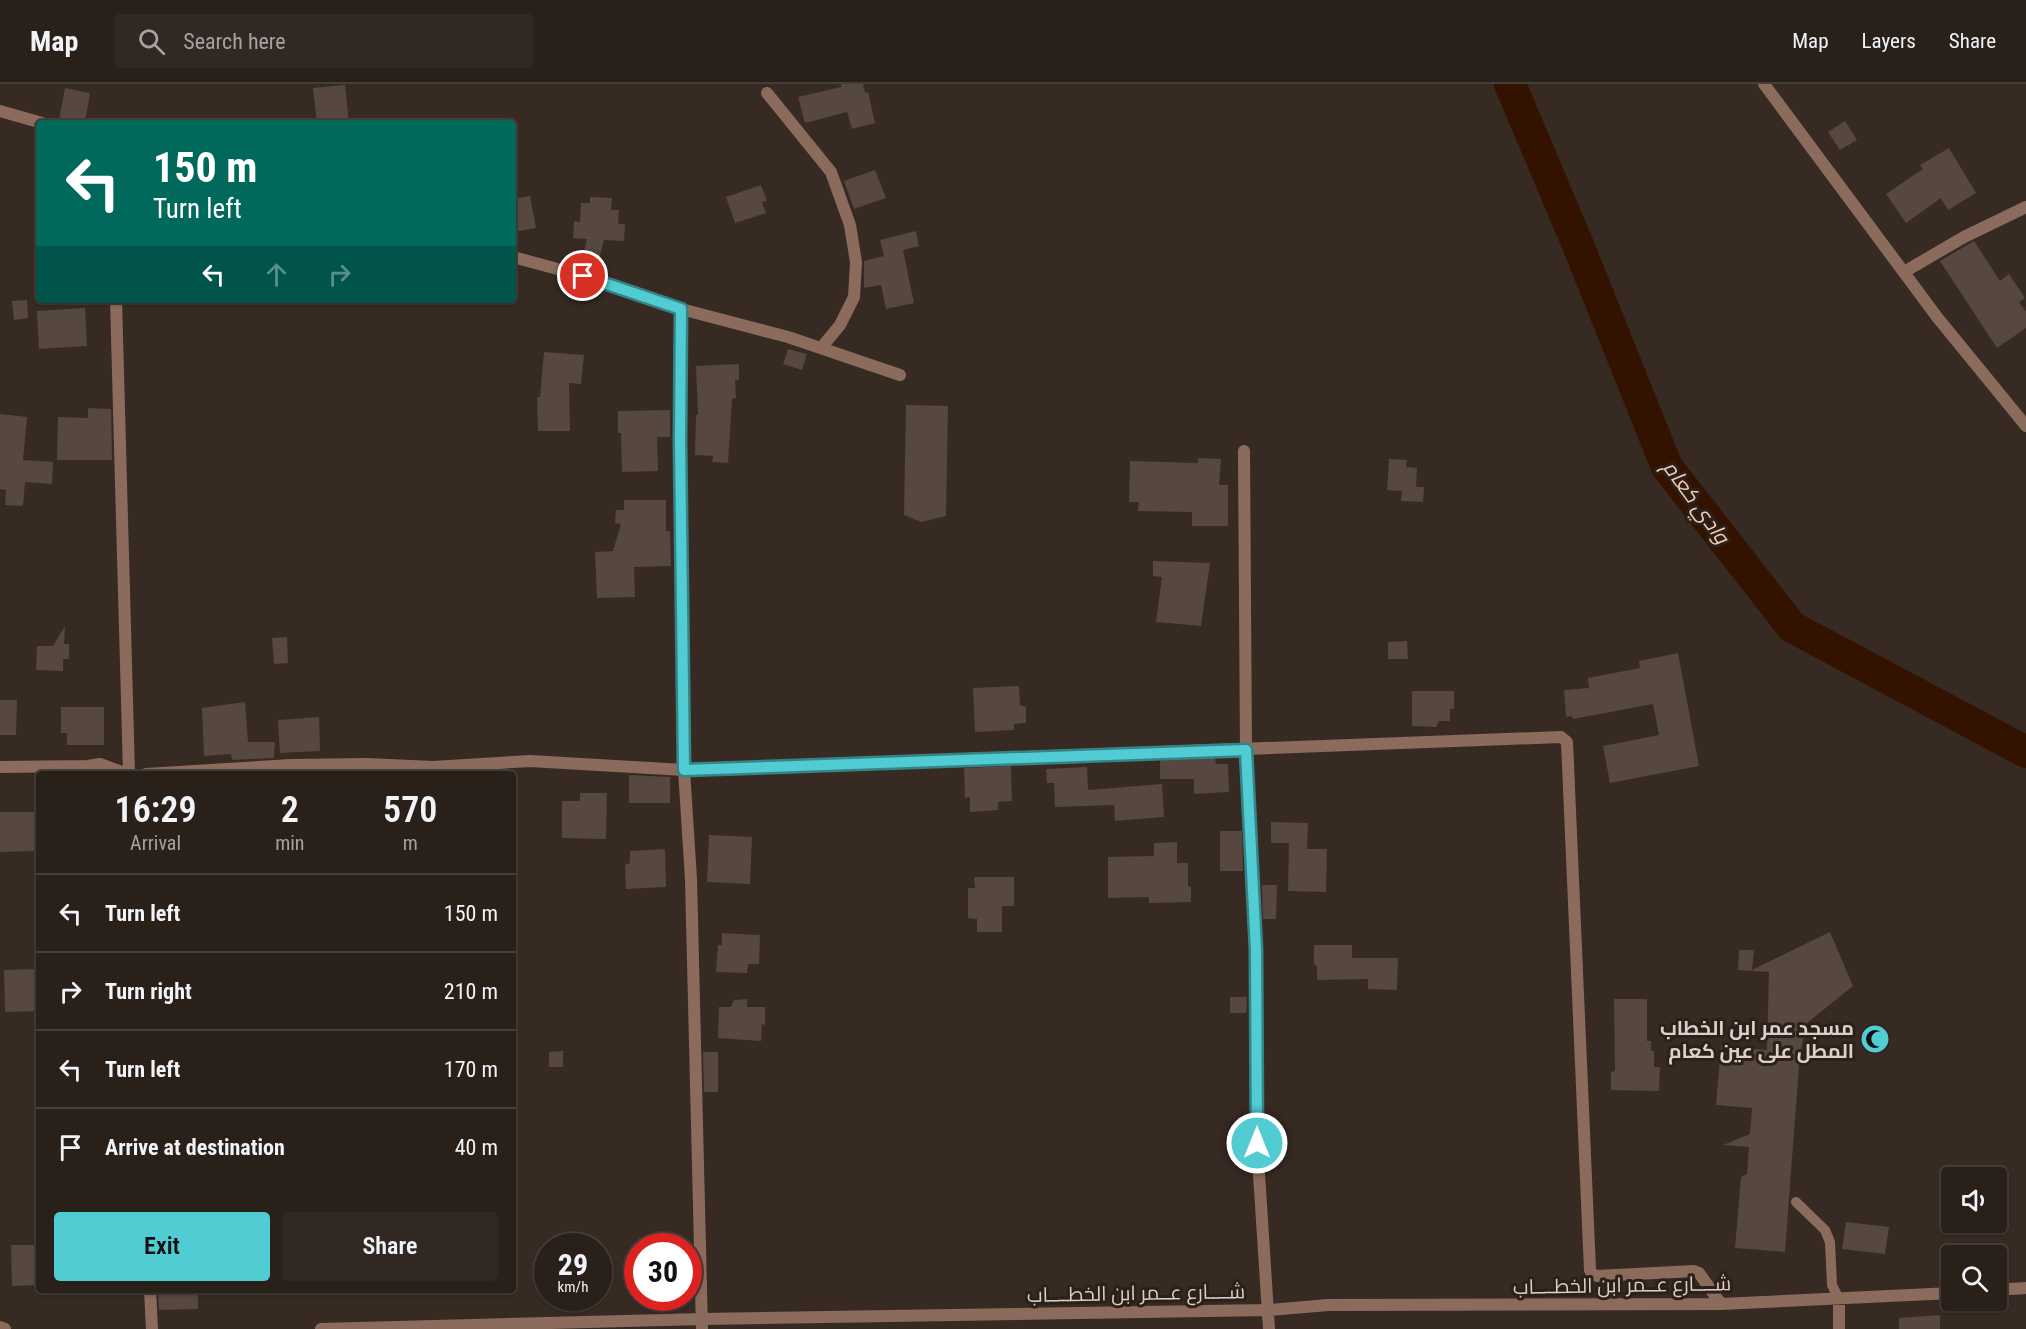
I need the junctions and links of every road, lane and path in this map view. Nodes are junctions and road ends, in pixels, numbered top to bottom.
1 (1764, 84) edge
2 (767, 93) dead end
3 (0, 111) edge
4 (36, 121) edge
5 (2026, 207) edge
6 (516, 258) edge
7 (1904, 272) junction
8 (116, 303) edge
9 (681, 309) junction
10 (821, 348) junction
11 (900, 375) dead end
12 (2026, 426) edge
13 (1244, 451) dead end
14 (1246, 750) junction
15 (0, 767) edge
16 (684, 770) junction
17 (120, 771) edge
18 (128, 771) edge
19 (194, 771) edge
20 (1796, 1202) dead end
21 (2026, 1288) edge
22 (2007, 1289) edge
23 (150, 1293) edge
24 (1941, 1294) edge
25 (1839, 1299) junction
26 (1721, 1304) junction
27 (1269, 1310) junction
28 (702, 1324) edge
29 (0, 1327) edge
30 (4, 1329) edge
31 (152, 1329) edge
32 (321, 1329) edge
33 (1269, 1329) edge
34 (1839, 1329) edge

1 - 7 street
2 - 10 street
3 - 4 street
5 - 7 street
6 - 9 street
7 - 12 street
8 - 18 street
9 - 10 street
9 - 16 street
10 - 11 street
13 - 14 street
14 - 16 street
14 - 26 street
14 - 27 street
15 - 17 street
16 - 19 street
16 - 28 street
20 - 25 lane
21 - 22 street
23 - 31 street
24 - 25 street, شــــارع عــمر ابن الخطــــاب
25 - 26 street, شــــارع عــمر ابن الخطــــاب
25 - 34 street
26 - 27 street, شــــارع عــمر ابن الخطــــاب
27 - 28 street, شــــارع عــمر ابن الخطــــاب
27 - 33 street
28 - 32 street, شــــارع عــمر ابن الخطــــاب
29 - 30 street

